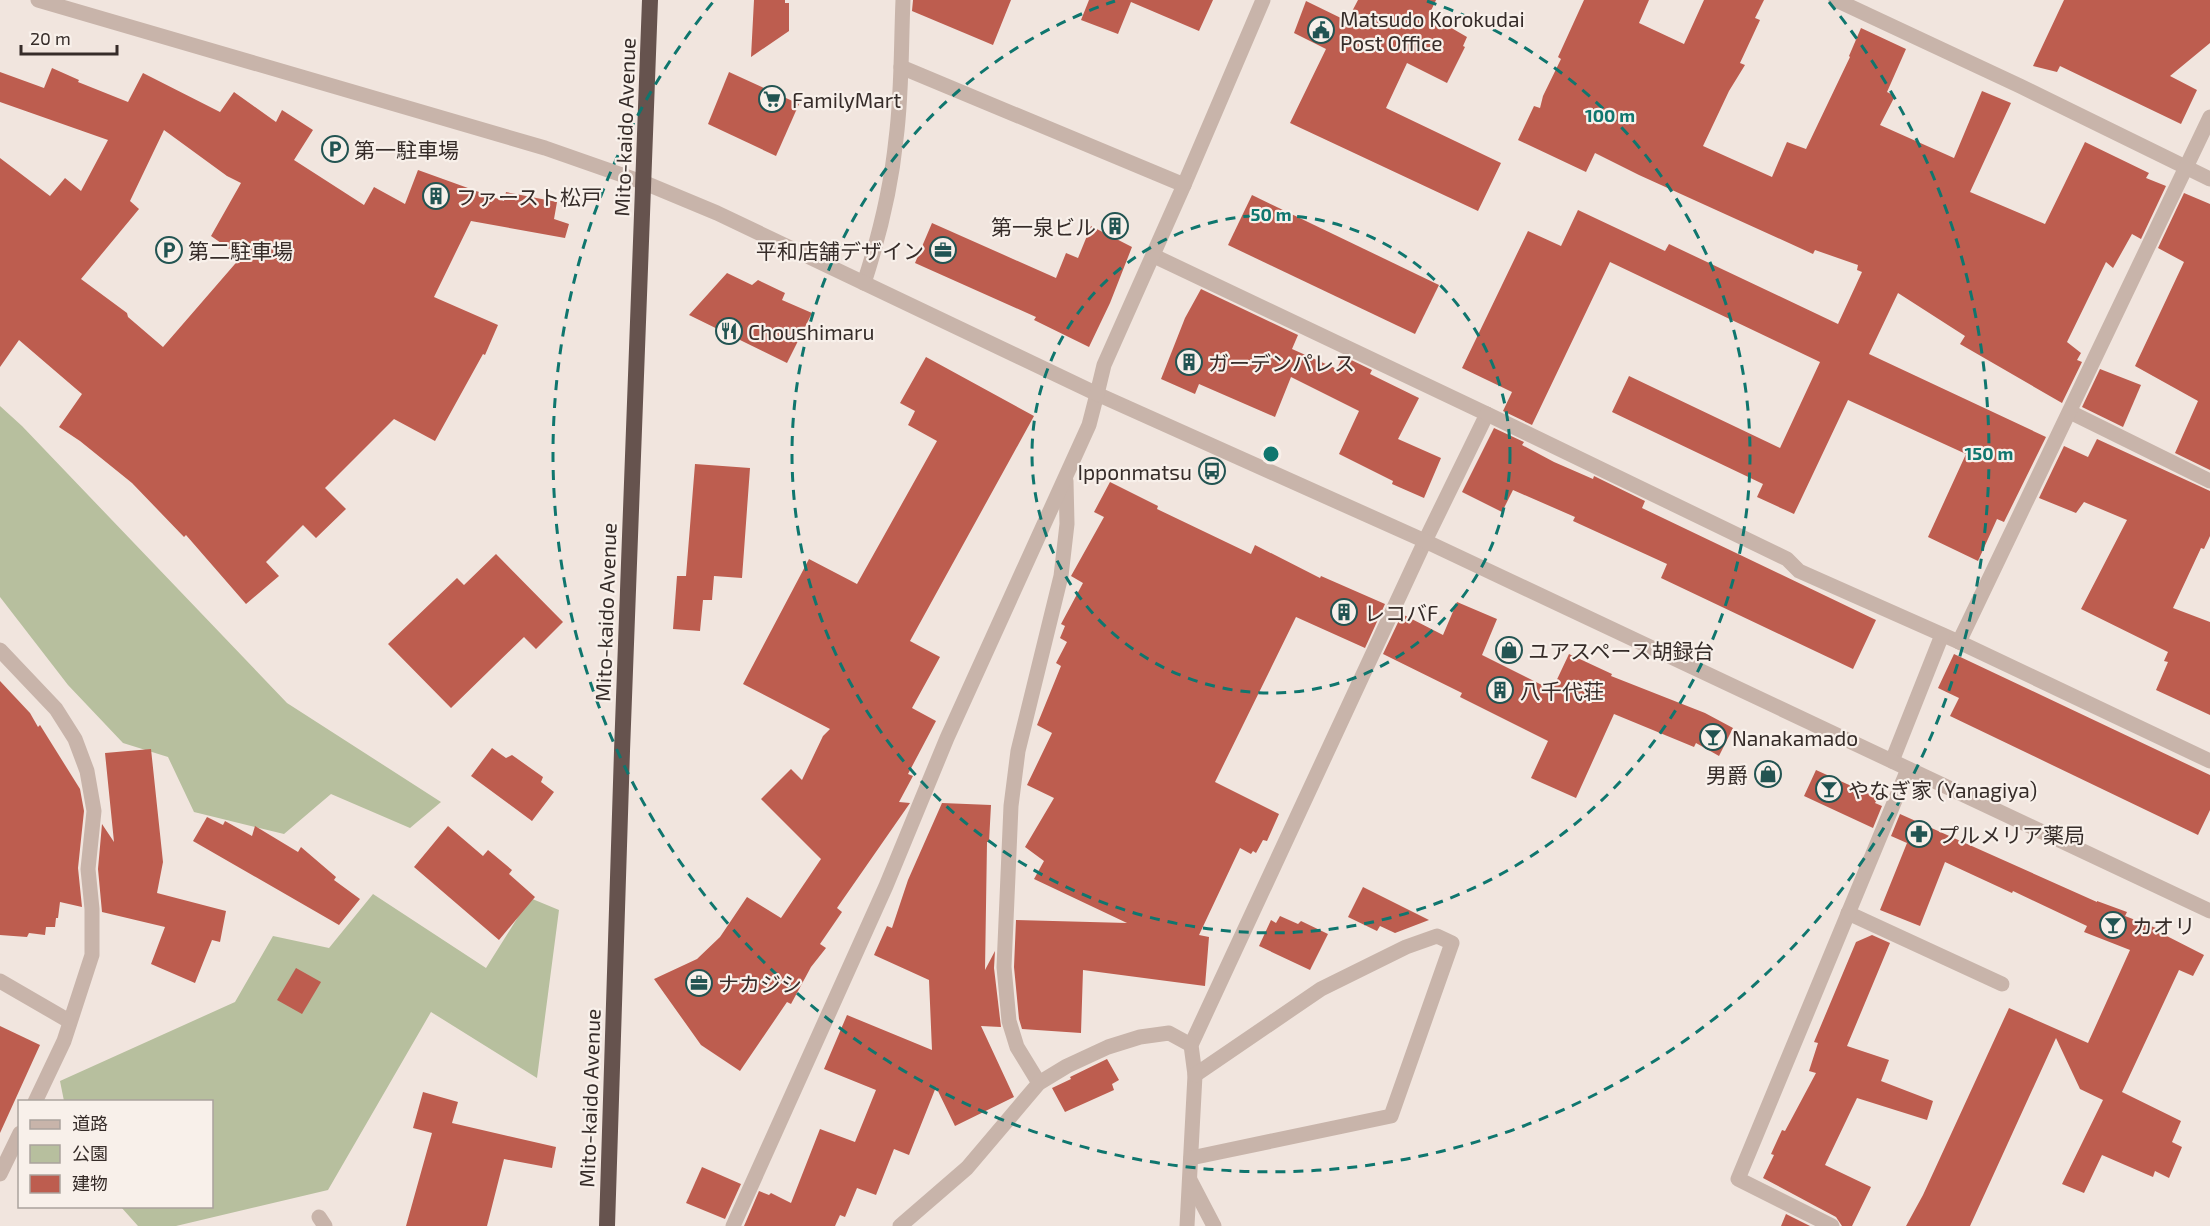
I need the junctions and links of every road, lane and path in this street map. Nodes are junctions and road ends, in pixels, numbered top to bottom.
1 (38, 0) edge
2 (650, 0) edge
3 (903, 0) edge
4 (1263, 0) edge
5 (1836, 0) edge
6 (901, 67) junction
7 (2210, 117) edge
8 (2186, 167) junction
9 (2210, 179) edge
10 (645, 183) junction
11 (1185, 185) junction
12 (1154, 256) junction
13 (864, 283) junction
14 (1097, 394) junction
15 (2070, 412) junction
16 (1487, 414) junction
17 (1065, 478) junction
18 (2210, 481) edge
19 (1425, 541) junction
20 (1942, 635) junction
21 (1959, 642) junction
22 (0, 650) edge
23 (1892, 761) junction
24 (2210, 761) edge
25 (1908, 769) junction
26 (2210, 911) edge
27 (1848, 913) junction
28 (0, 981) edge
29 (2002, 984) dead end
30 (69, 1021) junction
31 (1191, 1045) junction
32 (1195, 1076) junction
33 (1039, 1083) junction
34 (34, 1100) edge
35 (18, 1137) edge
36 (1191, 1158) junction
37 (0, 1174) edge
38 (1190, 1180) junction
39 (608, 1226) edge
40 (733, 1226) edge
41 (900, 1226) edge
42 (1186, 1226) edge
43 (1214, 1226) edge
44 (1832, 1226) edge

1 - 10 street
2 - 10 highway, Mito-kaido Avenue
3 - 6 street
4 - 11 street
5 - 8 street
6 - 11 street
6 - 13 street
7 - 8 street
8 - 9 street
8 - 15 street
10 - 13 street
10 - 39 highway, Mito-kaido Avenue
11 - 12 street
12 - 14 street
12 - 16 street
13 - 14 street
14 - 17 street
14 - 19 street
15 - 18 street
15 - 21 street
16 - 19 street
16 - 20 street
17 - 33 street
17 - 40 street
19 - 23 street
19 - 31 street
20 - 21 street
20 - 23 street
21 - 24 street
22 - 30 street
23 - 25 street
25 - 26 street
25 - 27 street
27 - 29 street
27 - 44 street
28 - 30 street
30 - 34 street
31 - 32 street
31 - 33 street
32 - 36 street
32 - 36 street
33 - 41 street
35 - 37 street
36 - 38 street
38 - 42 street
38 - 43 street

